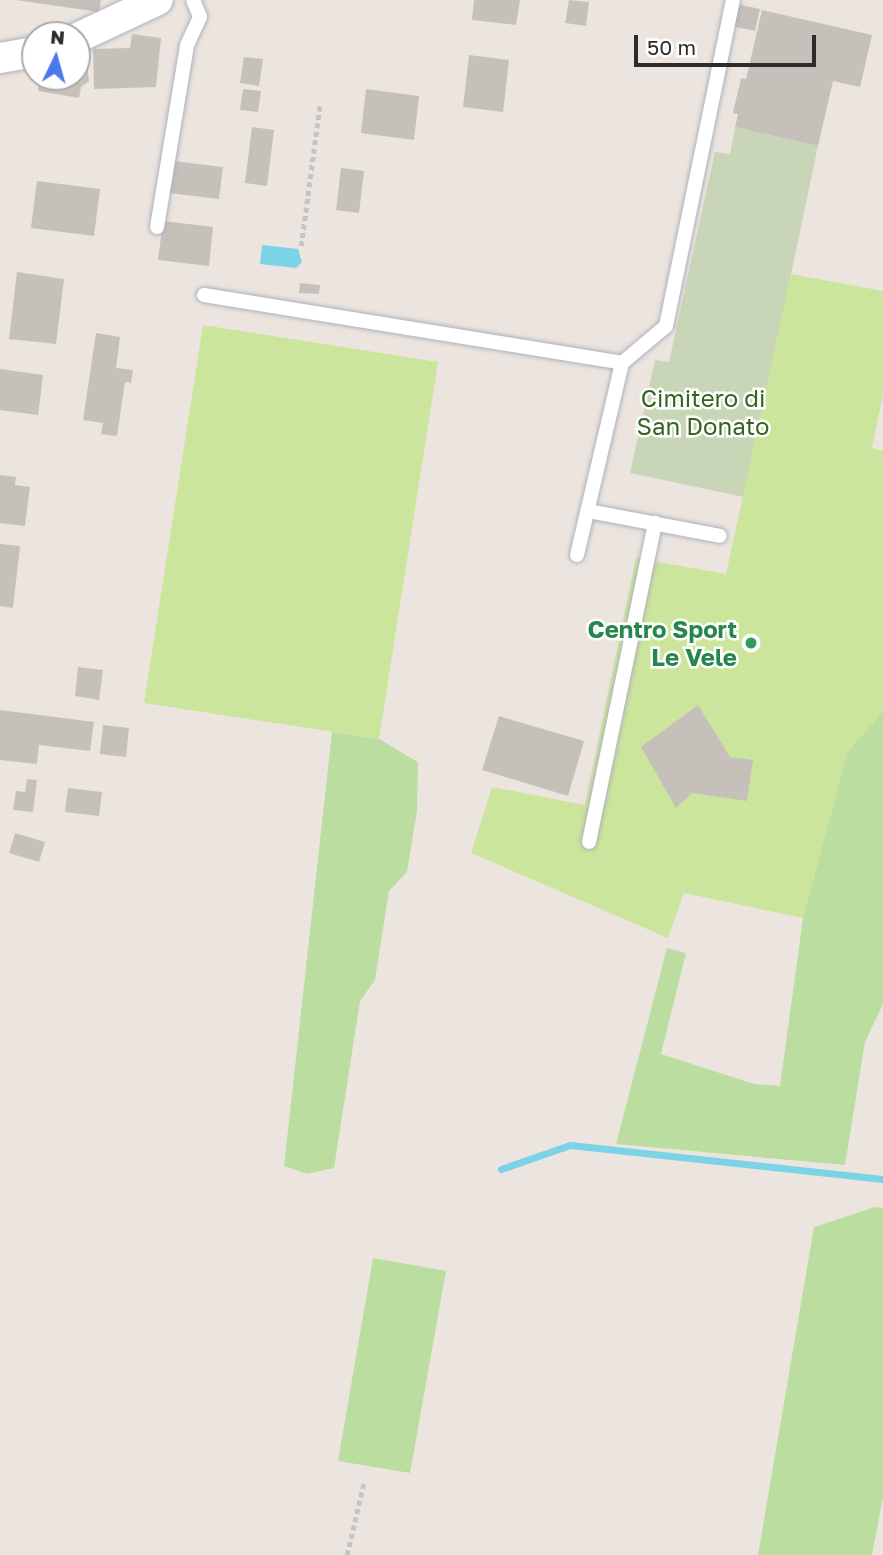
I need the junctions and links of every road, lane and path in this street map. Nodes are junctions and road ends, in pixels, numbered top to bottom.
1 (158, 0) edge
2 (193, 0) edge
3 (733, 0) edge
4 (91, 31) edge
5 (21, 54) edge
6 (0, 58) edge
7 (320, 103) dead end
8 (157, 227) dead end
9 (300, 246) dead end
10 (204, 295) dead end
11 (622, 363) junction
12 (587, 511) junction
13 (654, 523) junction
14 (720, 536) dead end
15 (577, 555) dead end
16 (589, 842) dead end
17 (364, 1482) dead end
18 (347, 1555) edge

1 - 4 street
2 - 8 lane
3 - 11 lane
5 - 6 street
7 - 9 path
10 - 11 lane
11 - 12 lane
12 - 13 lane
12 - 15 lane
13 - 14 lane
13 - 16 lane
17 - 18 path

